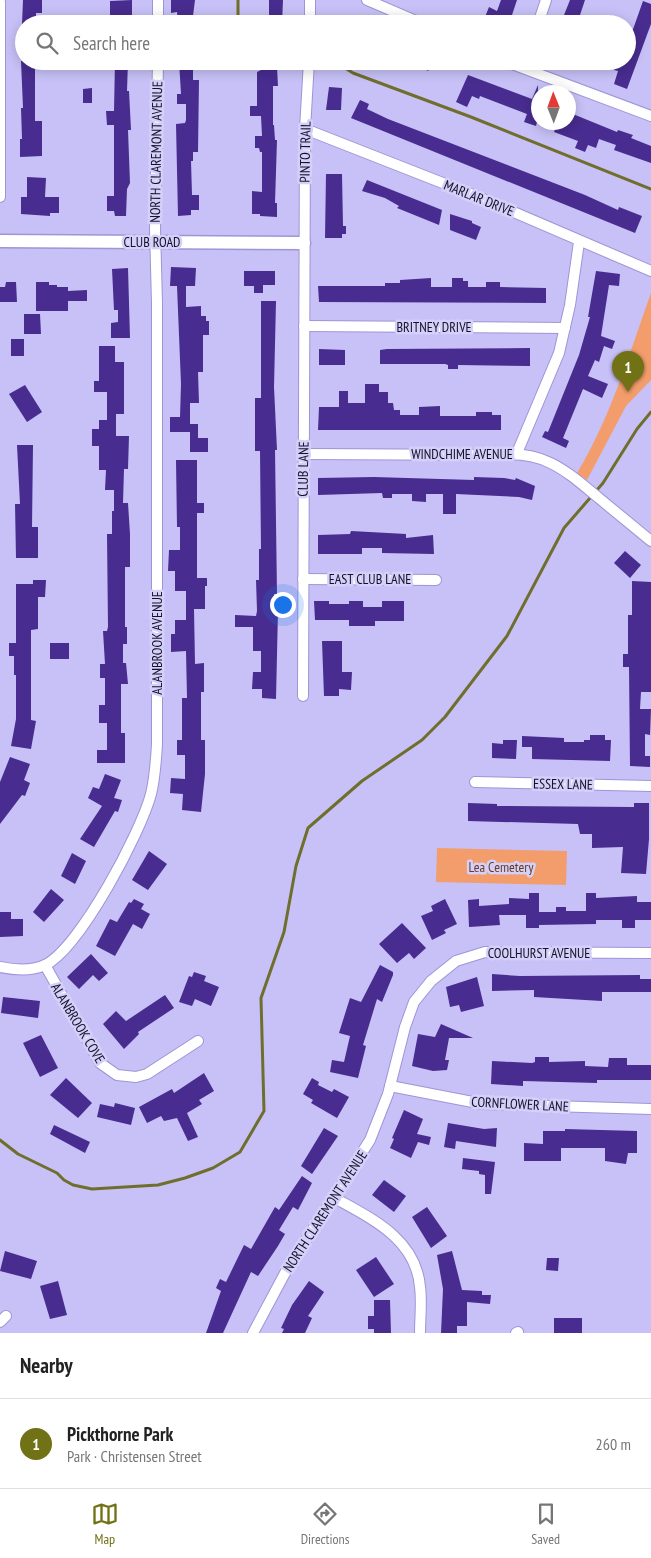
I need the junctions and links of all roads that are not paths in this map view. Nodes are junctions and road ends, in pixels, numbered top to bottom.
1 (158, 0) edge
2 (310, 0) edge
3 (367, 0) edge
4 (546, 0) edge
5 (0, 2) edge
6 (158, 15) edge
7 (310, 15) edge
8 (402, 15) edge
9 (541, 15) edge
10 (158, 70) edge
11 (308, 70) edge
12 (536, 70) edge
13 (651, 104) edge
14 (649, 115) edge
15 (305, 129) junction
16 (0, 197) edge
17 (0, 241) edge
18 (155, 242) junction
19 (579, 242) junction
20 (304, 243) junction
21 (651, 271) edge
22 (304, 326) junction
23 (565, 328) junction
24 (517, 453) junction
25 (304, 454) junction
26 (651, 541) edge
27 (303, 579) junction
28 (436, 580) dead end
29 (303, 696) dead end
30 (475, 782) dead end
31 (651, 786) edge
32 (651, 953) edge
33 (45, 965) junction
34 (0, 967) edge
35 (198, 1041) dead end
36 (390, 1086) junction
37 (651, 1108) edge
38 (333, 1197) junction
39 (253, 1333) edge
40 (420, 1333) edge

1 - 6 street
2 - 7 street
3 - 8 street
4 - 9 street
5 - 16 street
10 - 18 street, NORTH CLAREMONT AVENUE
11 - 15 street, PINTO TRAIL
12 - 14 street
13 - 14 street
15 - 19 street, MARLAR DRIVE
15 - 20 street, PINTO TRAIL
17 - 18 street, CLUB ROAD
18 - 20 street, CLUB ROAD
18 - 33 street, ALANBROOK AVENUE
19 - 21 street, MARLAR DRIVE
19 - 23 street
20 - 22 street, CLUB LANE
22 - 23 street, BRITNEY DRIVE
22 - 25 street, CLUB LANE
23 - 24 street
24 - 25 street, WINDCHIME AVENUE
24 - 26 street, WINDCHIME AVENUE
25 - 27 street, CLUB LANE
27 - 28 street, EAST CLUB LANE
27 - 29 street, CLUB LANE
30 - 31 street, ESSEX LANE
32 - 36 street, COOLHURST AVENUE
33 - 34 street, ALANBROOK AVENUE
33 - 35 street, ALANBROOK COVE
36 - 37 street, CORNFLOWER LANE
36 - 38 street, NORTH CLAREMONT AVENUE
38 - 39 street, NORTH CLAREMONT AVENUE
38 - 40 street

